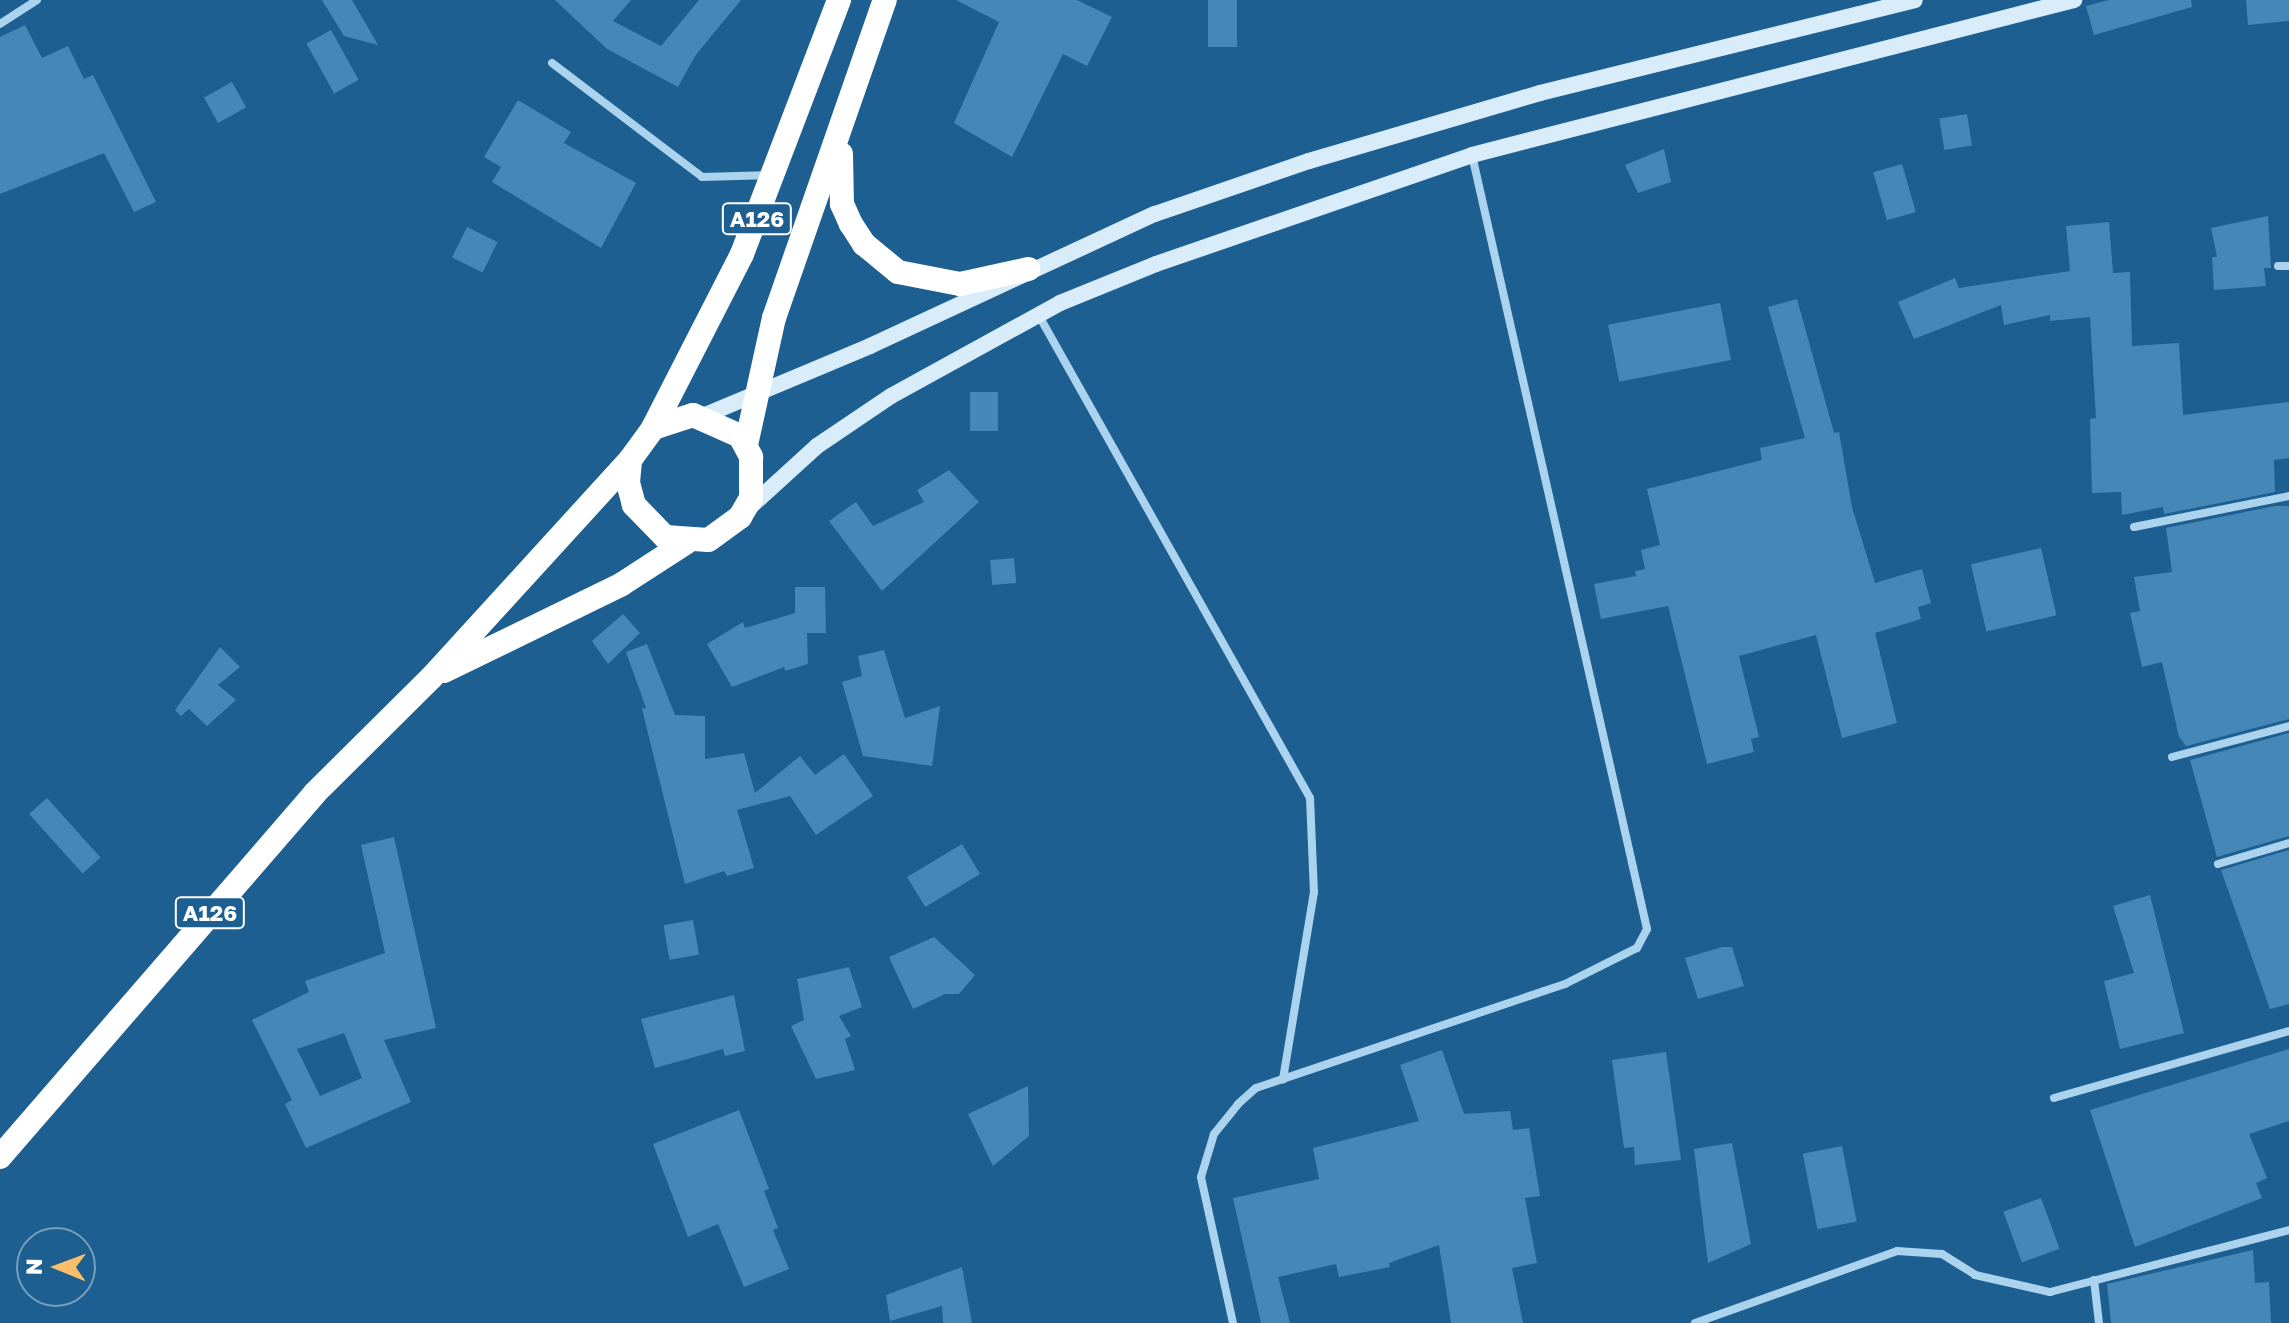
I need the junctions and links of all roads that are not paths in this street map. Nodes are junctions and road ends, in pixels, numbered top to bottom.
1 (37, 0) edge
2 (839, 0) edge
3 (885, 0) edge
4 (1915, 0) edge
5 (2074, 0) edge
6 (0, 24) edge
7 (552, 63) dead end
8 (855, 87) junction
9 (1472, 155) junction
10 (775, 175) junction
11 (2278, 266) dead end
12 (2289, 266) edge
13 (1028, 269) junction
14 (1038, 314) junction
15 (754, 392) junction
16 (703, 416) junction
17 (653, 428) junction
18 (746, 445) junction
19 (630, 460) junction
20 (2289, 496) edge
21 (740, 517) junction
22 (2134, 527) dead end
23 (687, 542) junction
24 (431, 678) junction
25 (2289, 726) edge
26 (2172, 757) dead end
27 (2289, 843) edge
28 (2218, 864) dead end
29 (2289, 1031) edge
30 (1283, 1079) junction
31 (2054, 1098) dead end
32 (0, 1157) edge
33 (2289, 1230) edge
34 (2094, 1280) junction
35 (1233, 1323) edge
36 (1695, 1323) edge
37 (2099, 1323) edge

1 - 6 street
2 - 10 highway, A126
3 - 8 highway, A126
4 - 13 main road
5 - 9 main road
7 - 10 street
8 - 13 highway
8 - 15 highway, A126
9 - 14 main road
9 - 30 street
10 - 17 highway, A126
11 - 12 street
13 - 15 main road
14 - 21 main road
14 - 30 street
15 - 16 main road
15 - 18 highway, A126
16 - 17 highway
16 - 18 highway
17 - 19 highway, A126
18 - 21 highway, A126
19 - 23 highway
19 - 24 highway, A126
20 - 22 street
21 - 23 highway, A126
23 - 24 highway, A126
24 - 32 highway, A126
25 - 26 street
27 - 28 street
29 - 31 street
30 - 35 street
33 - 34 street
34 - 36 street
34 - 37 street

